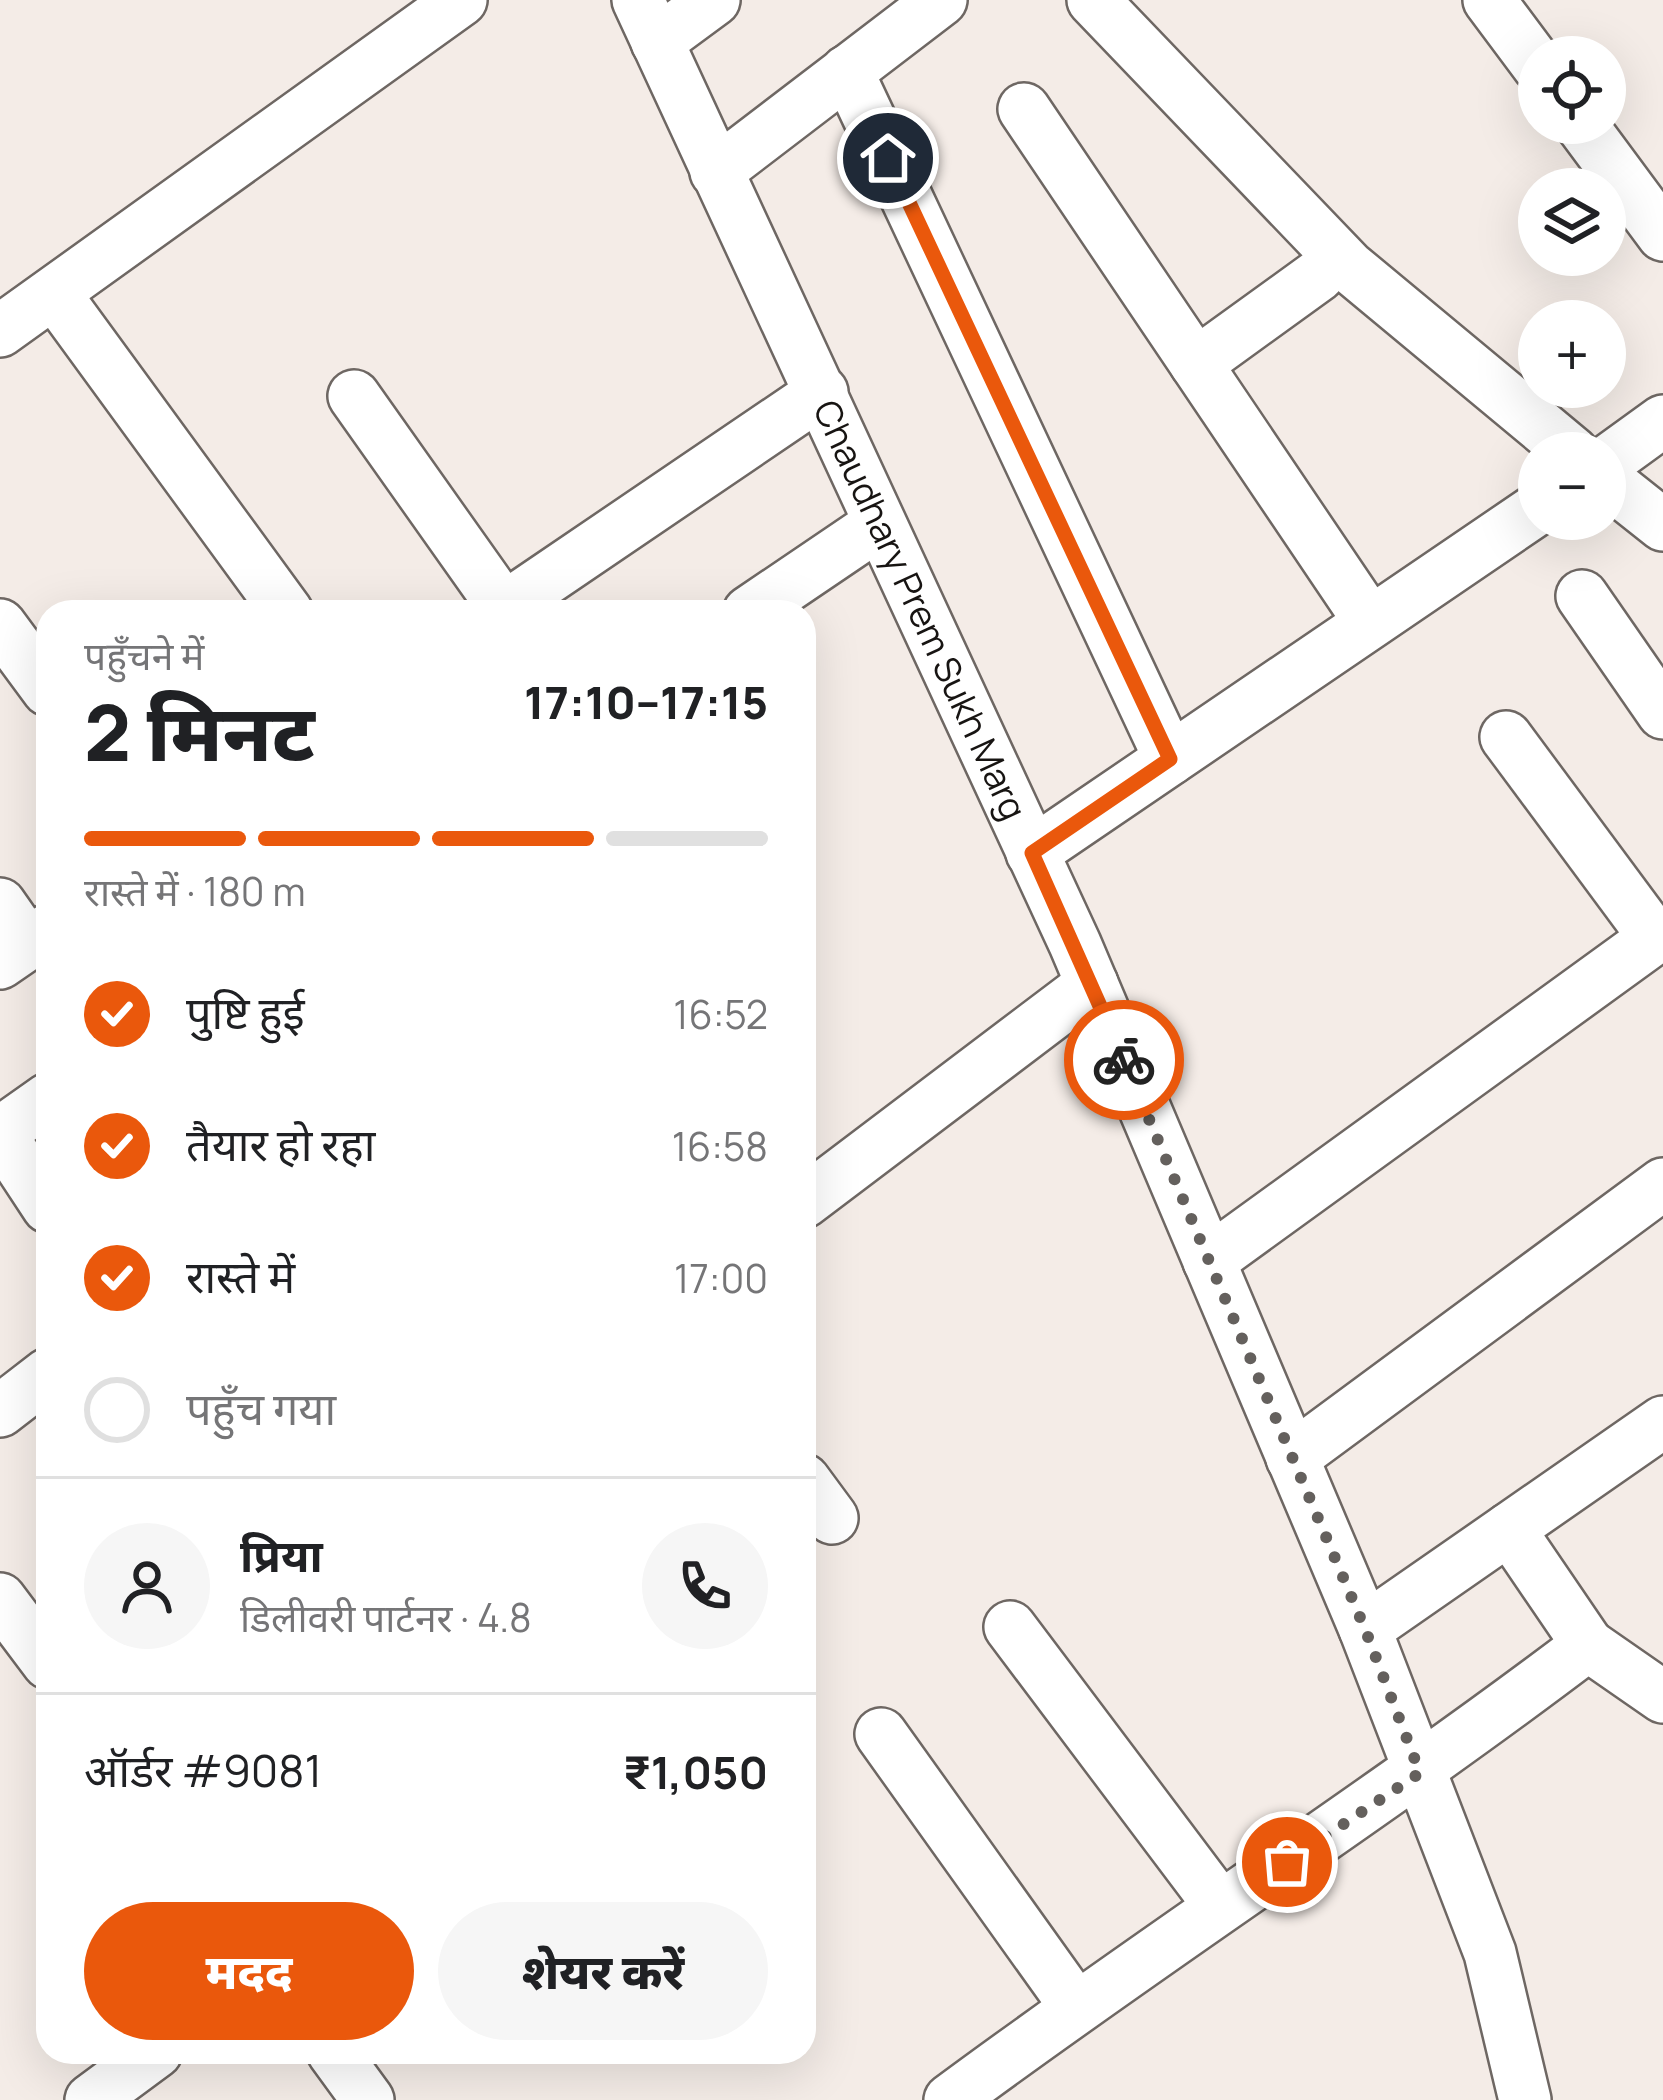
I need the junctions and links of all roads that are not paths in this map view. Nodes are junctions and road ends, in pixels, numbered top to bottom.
1 (461, 0) edge
2 (714, 0) edge
3 (941, 0) edge
4 (1093, 0) edge
5 (1489, 0) edge
6 (648, 21) edge
7 (1518, 39) edge
8 (848, 71) junction
9 (1024, 109) dead end
10 (1596, 144) edge
11 (716, 172) junction
12 (1663, 235) edge
13 (1319, 275) dead end
14 (54, 293) junction
15 (0, 331) edge
16 (1196, 364) junction
17 (822, 392) junction
18 (354, 395) dead end
19 (1663, 422) edge
20 (1549, 432) edge
21 (1626, 448) edge
22 (1626, 496) edge
23 (1518, 522) edge
24 (879, 524) junction
25 (1663, 525) edge
26 (1582, 596) dead end
27 (278, 600) edge
28 (494, 600) edge
29 (516, 600) edge
30 (767, 600) edge
31 (1370, 622) junction
32 (0, 625) edge
33 (36, 674) edge
34 (1663, 713) edge
35 (1506, 737) dead end
36 (1170, 759) junction
37 (1032, 853) junction
38 (1659, 935) edge
39 (1092, 984) junction
40 (36, 1108) edge
41 (0, 1133) edge
42 (1663, 1184) edge
43 (36, 1188) edge
44 (816, 1193) edge
45 (1209, 1262) junction
46 (36, 1383) edge
47 (0, 1411) edge
48 (1663, 1422) edge
49 (1292, 1458) junction
50 (1509, 1529) junction
51 (1010, 1627) dead end
52 (1365, 1629) junction
53 (1588, 1646) junction
54 (1663, 1697) edge
55 (881, 1734) dead end
56 (1420, 1773) junction
57 (1220, 1906) junction
58 (1076, 2007) junction
59 (342, 2064) edge
60 (368, 2100) edge
61 (950, 2100) edge
62 (1525, 2100) edge

1 - 14 street
2 - 6 street
3 - 8 street
4 - 20 street
5 - 7 street
6 - 11 street, Chaudhary Prem Sukh Marg
8 - 11 street
8 - 36 street
9 - 16 street
10 - 12 street
11 - 17 street, Chaudhary Prem Sukh Marg
13 - 16 street
14 - 15 street
14 - 27 street
16 - 31 street
17 - 24 street, Chaudhary Prem Sukh Marg
17 - 29 street
18 - 28 street
19 - 21 street
22 - 25 street
23 - 31 street
24 - 30 street
24 - 37 street, Chaudhary Prem Sukh Marg
26 - 34 street
31 - 36 street
32 - 33 street
35 - 38 street
36 - 37 street
37 - 39 street, Chaudhary Prem Sukh Marg
38 - 45 street
39 - 44 street
39 - 45 street, Chaudhary Prem Sukh Marg
40 - 41 street
41 - 43 street
42 - 49 street
45 - 49 street, Chaudhary Prem Sukh Marg
46 - 47 street
48 - 50 street
49 - 52 street, Chaudhary Prem Sukh Marg
50 - 52 street
50 - 53 street
51 - 57 street
52 - 56 street, Chaudhary Prem Sukh Marg
53 - 54 street
53 - 56 street
55 - 58 street
56 - 57 street
56 - 62 street, Chaudhary Prem Sukh Marg
57 - 58 street
58 - 61 street
59 - 60 street

